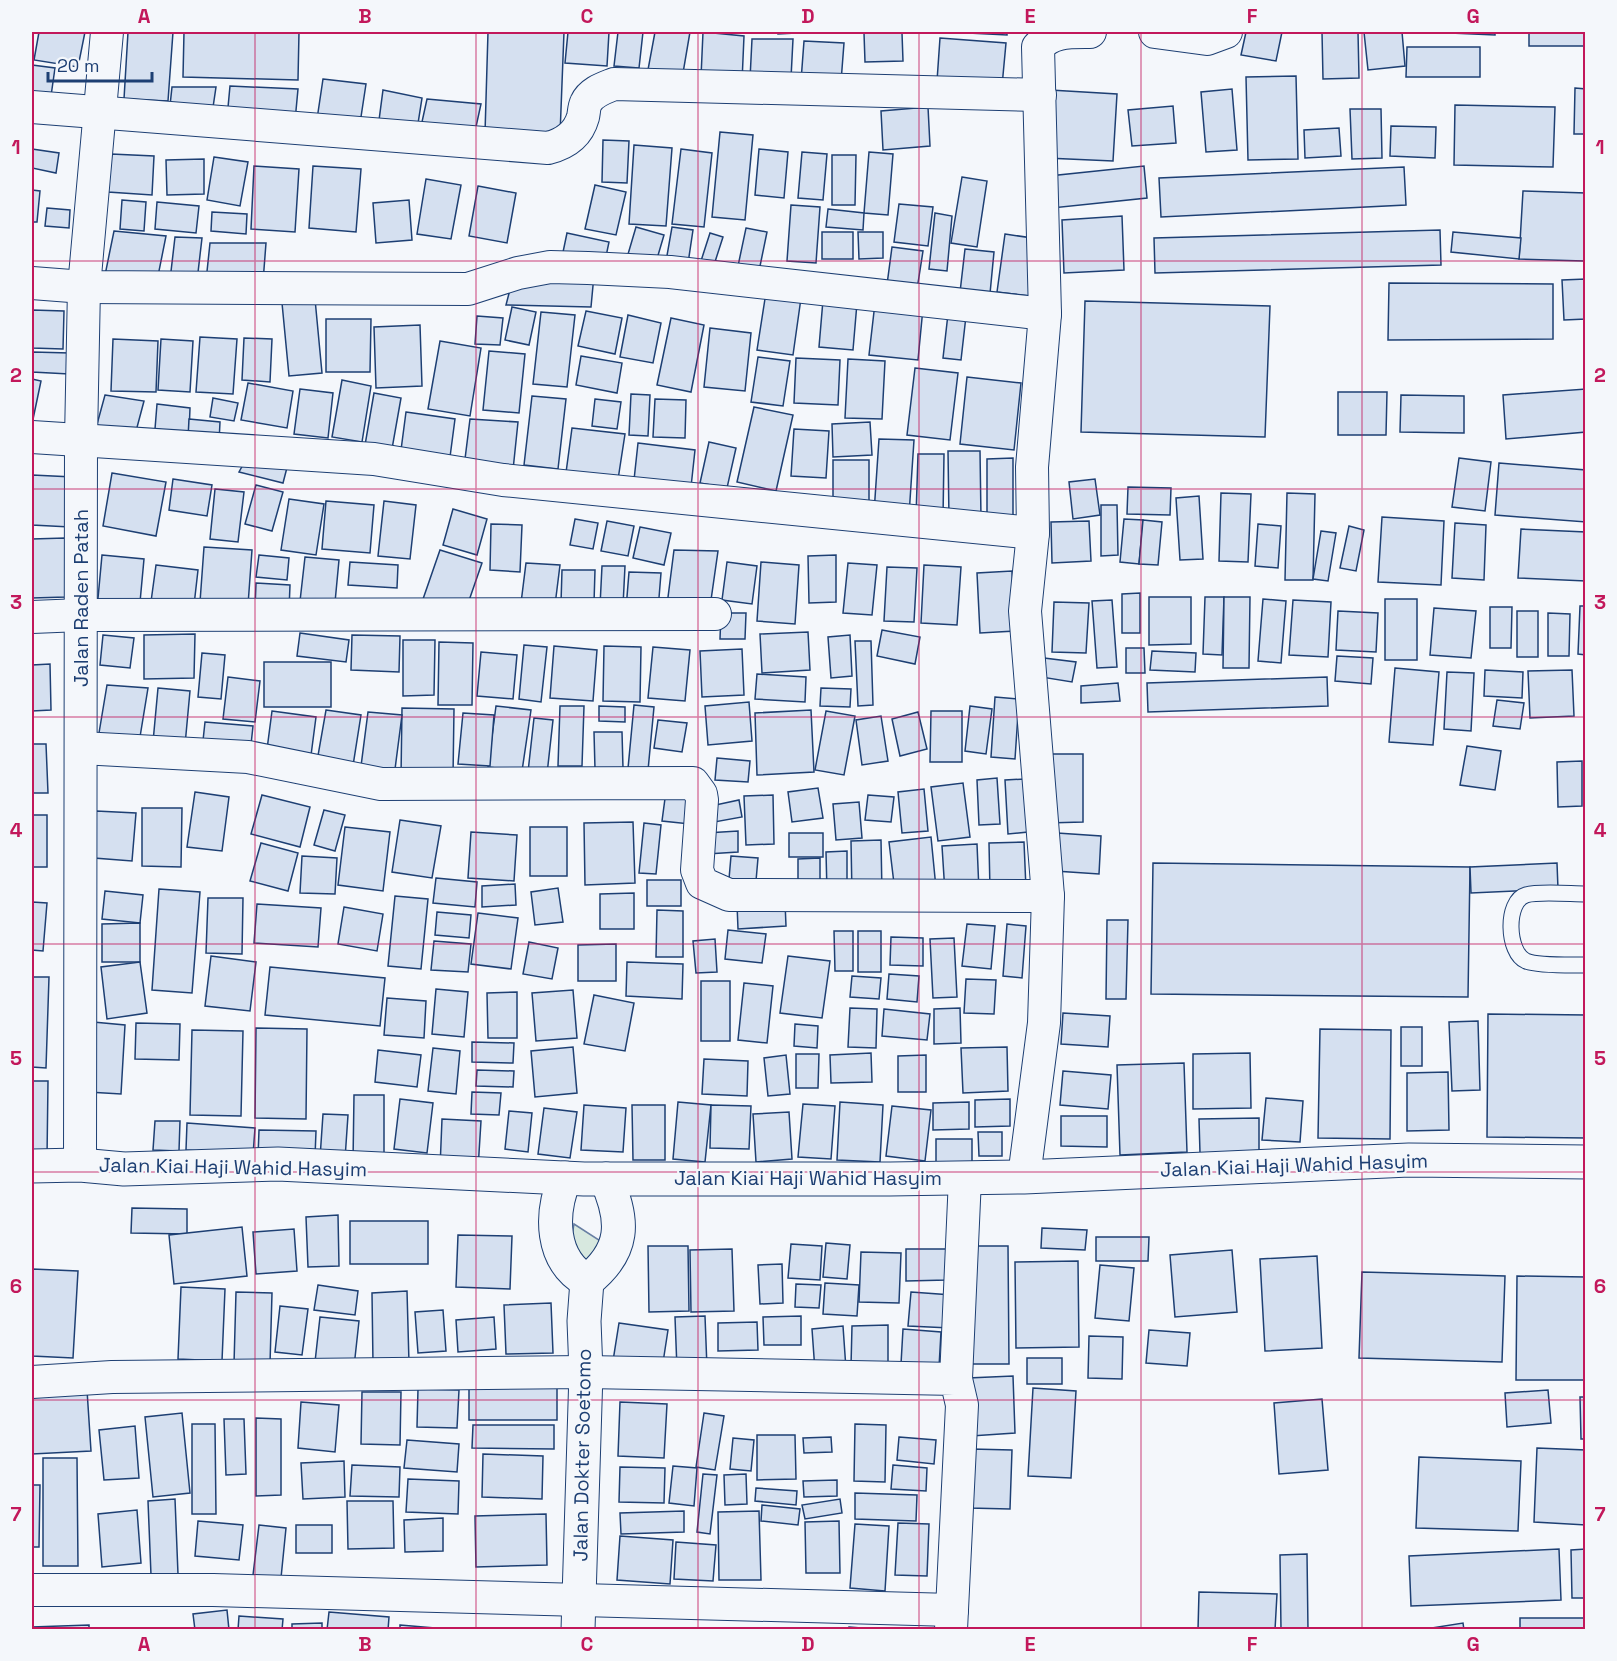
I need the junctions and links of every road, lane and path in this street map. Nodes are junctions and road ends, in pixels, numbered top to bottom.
1 (107, 32) edge
2 (1090, 32) edge
3 (1155, 32) edge
4 (1226, 32) edge
5 (1040, 95) junction
6 (32, 107) edge
7 (98, 111) junction
8 (32, 283) edge
9 (84, 287) junction
10 (1045, 314) junction
11 (32, 437) edge
12 (81, 439) junction
13 (1033, 533) junction
14 (715, 614) dead end
15 (81, 615) junction
16 (32, 617) edge
17 (81, 748) junction
18 (1586, 894) edge
19 (1048, 896) junction
20 (1586, 965) edge
21 (1586, 1162) edge
22 (80, 1165) junction
23 (32, 1166) edge
24 (1024, 1177) junction
25 (565, 1178) junction
26 (965, 1178) junction
27 (606, 1179) junction
28 (587, 1281) junction
29 (586, 1372) junction
30 (956, 1379) junction
31 (32, 1382) edge
32 (32, 1590) edge
33 (579, 1614) edge
34 (951, 1619) edge

1 - 7 street, Jalan Raden Patah
2 - 5 street
3 - 4 street
5 - 7 street
5 - 10 street
6 - 7 street
7 - 9 street, Jalan Raden Patah
8 - 9 street
9 - 10 street
9 - 12 street, Jalan Raden Patah
10 - 13 street
11 - 12 street
12 - 13 street
12 - 15 street, Jalan Raden Patah
13 - 19 street
14 - 15 street
15 - 16 street
15 - 17 street, Jalan Raden Patah
17 - 19 street
17 - 22 street, Jalan Raden Patah
18 - 20 lane
19 - 24 street
21 - 24 street, Jalan Kiai Haji Wahid Hasyim
22 - 23 street, Jalan Kiai Haji Wahid Hasyim
22 - 25 street, Jalan Kiai Haji Wahid Hasyim
24 - 26 street, Jalan Kiai Haji Wahid Hasyim
25 - 27 street, Jalan Kiai Haji Wahid Hasyim
25 - 28 street
26 - 27 street, Jalan Kiai Haji Wahid Hasyim
26 - 30 street
27 - 28 street
28 - 29 street, Jalan Dokter Soetomo
29 - 30 street
29 - 31 street
29 - 33 street, Jalan Dokter Soetomo
30 - 34 street
32 - 33 street
33 - 34 street

